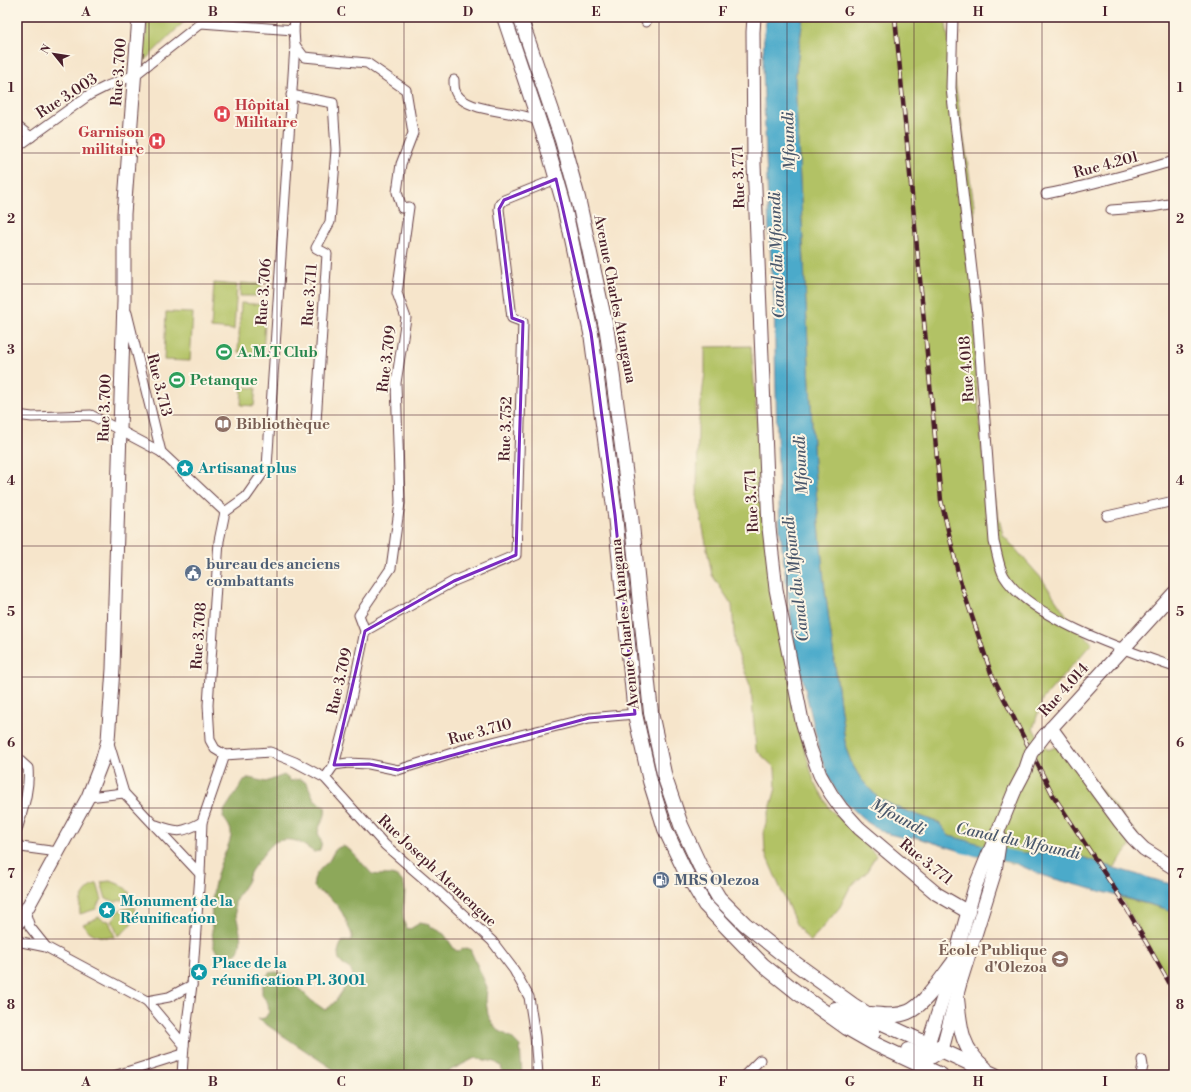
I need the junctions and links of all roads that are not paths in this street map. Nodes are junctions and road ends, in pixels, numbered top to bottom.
1 (139, 17) edge
2 (295, 17) edge
3 (504, 17) edge
4 (520, 17) edge
5 (754, 17) edge
6 (953, 17) edge
7 (201, 20) edge
8 (294, 30) junction
9 (295, 45) junction
10 (135, 74) junction
11 (454, 80) dead end
12 (291, 95) junction
13 (539, 121) junction
14 (17, 126) edge
15 (31, 137) junction
16 (17, 147) edge
17 (1174, 161) edge
18 (556, 179) junction
19 (1046, 194) dead end
20 (1174, 203) edge
21 (1111, 210) dead end
22 (124, 301) junction
23 (17, 415) edge
24 (316, 422) dead end
25 (120, 429) junction
26 (161, 452) junction
27 (1174, 501) edge
28 (225, 512) junction
29 (1107, 516) dead end
30 (1174, 592) edge
31 (365, 631) junction
32 (1124, 650) junction
33 (1174, 667) edge
34 (635, 714) junction
35 (1048, 732) junction
36 (108, 740) junction
37 (225, 755) junction
38 (17, 758) edge
39 (334, 765) junction
40 (325, 778) junction
41 (124, 793) junction
42 (88, 797) junction
43 (202, 822) junction
44 (154, 824) junction
45 (1001, 825) junction
46 (17, 830) edge
47 (17, 844) edge
48 (58, 852) junction
49 (1174, 868) edge
50 (200, 874) junction
51 (25, 912) junction
52 (968, 912) junction
53 (17, 924) edge
54 (17, 941) edge
55 (46, 947) junction
56 (954, 962) junction
57 (763, 965) junction
58 (192, 985) junction
59 (957, 998) junction
60 (147, 1001) junction
61 (868, 1014) junction
62 (928, 1044) junction
63 (184, 1049) junction
64 (942, 1050) junction
65 (929, 1058) junction
66 (760, 1060) dead end
67 (1142, 1060) dead end
68 (938, 1074) edge
69 (118, 1075) edge
70 (182, 1075) edge
71 (538, 1075) edge
72 (745, 1075) edge
73 (995, 1075) edge
74 (1141, 1075) edge

1 - 10 main road, Rue 3.700
2 - 8 street, Rue 3.706
3 - 13 main road, Avenue Charles Atangana
4 - 61 main road, Avenue Charles Atangana
5 - 52 main road, Rue 3.771
6 - 32 street, Rue 4.018
7 - 8 street
7 - 10 street, Rue 3.003
8 - 9 street, Rue 3.706
9 - 12 street, Rue 3.706
9 - 31 street, Rue 3.709
10 - 15 street, Rue 3.003
10 - 22 main road, Rue 3.700
11 - 13 street
12 - 24 street, Rue 3.711
12 - 28 street, Rue 3.706
13 - 18 main road, Avenue Charles Atangana
14 - 15 street
15 - 16 street, Rue 3.003
17 - 19 street, Rue 4.201
18 - 31 street, Rue 3.752
18 - 34 main road, Avenue Charles Atangana
20 - 21 street
22 - 25 main road, Rue 3.700
22 - 26 street, Rue 3.713
23 - 25 street
25 - 26 street
25 - 36 main road, Rue 3.700
26 - 28 street
27 - 29 street
28 - 37 street, Rue 3.708
30 - 32 main road, Rue 4.014
31 - 39 street, Rue 3.709
32 - 33 street, Rue 4.018
32 - 35 main road, Rue 4.014
34 - 39 street, Rue 3.710
34 - 57 main road, Avenue Charles Atangana
35 - 45 main road, Rue 4.014, bridge
35 - 49 main road
36 - 41 street
36 - 42 main road, Rue 3.700
37 - 40 street, Rue Joseph Atemengue
37 - 43 street
38 - 46 street
39 - 40 street, Rue 3.709
40 - 71 street, Rue Joseph Atemengue
41 - 42 street
41 - 44 street
42 - 48 main road, Rue 3.700
43 - 44 street
43 - 50 street
44 - 50 street
45 - 52 main road, Rue 4.014
45 - 59 main road, Rue 4.014
47 - 48 street
48 - 51 main road, Rue 3.700
50 - 58 street
51 - 53 main road, Rue 3.700
51 - 55 street
52 - 56 main road, Rue 4.014
54 - 55 street
55 - 60 street
56 - 61 main road
56 - 62 main road, Rue 4.014
57 - 65 main road
57 - 68 main road, Avenue Charles Atangana
58 - 60 street
58 - 63 street
59 - 64 main road, Rue 4.014
59 - 73 main road
60 - 63 street
61 - 62 main road, Avenue Charles Atangana
62 - 64 main road, Avenue Charles Atangana
62 - 65 main road
63 - 69 street
63 - 70 street
64 - 65 main road
64 - 73 main road, Avenue Charles Atangana
65 - 68 main road
66 - 72 street
67 - 74 street

